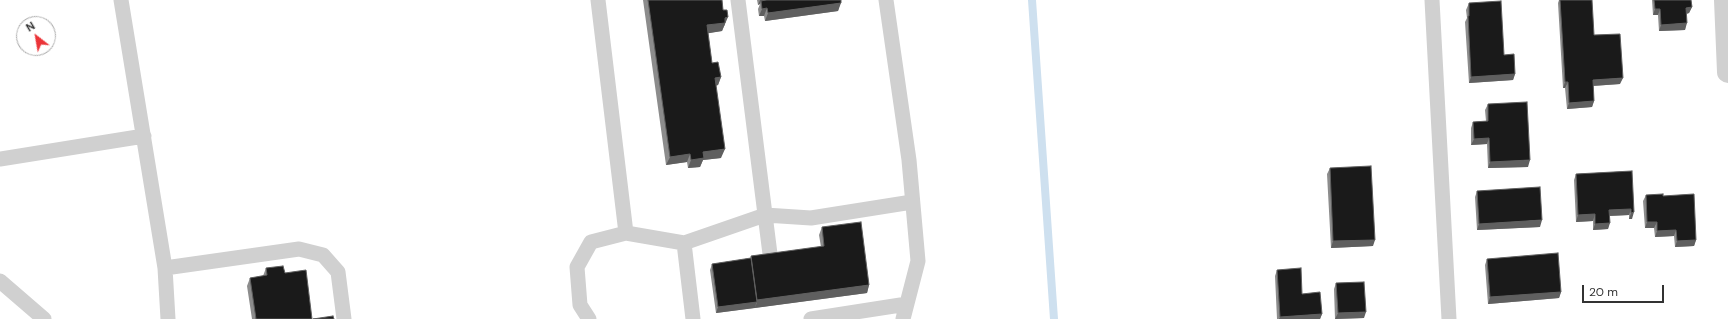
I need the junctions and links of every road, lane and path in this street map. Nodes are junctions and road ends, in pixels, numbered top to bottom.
1 (121, 0) edge
2 (598, 0) edge
3 (738, 0) edge
4 (886, 0) edge
5 (1432, 0) edge
6 (1724, 0) edge
7 (1728, 72) edge
8 (144, 136) junction
9 (0, 160) edge
10 (912, 202) junction
11 (765, 215) junction
12 (626, 233) junction
13 (684, 243) junction
14 (770, 254) edge
15 (165, 268) junction
16 (0, 281) edge
17 (907, 304) junction
18 (44, 319) edge
19 (168, 319) edge
20 (344, 319) edge
21 (589, 319) edge
22 (693, 319) edge
23 (811, 319) edge
24 (903, 319) edge
25 (1449, 319) edge

1 - 8 lane
2 - 12 lane
3 - 11 lane
4 - 10 lane
5 - 25 lane
6 - 7 street
8 - 9 lane
8 - 15 lane
10 - 11 lane
10 - 17 lane
11 - 13 lane
11 - 14 lane
12 - 13 lane
12 - 21 lane
13 - 22 lane
15 - 19 lane
15 - 20 lane
16 - 18 lane
17 - 23 lane
17 - 24 lane

